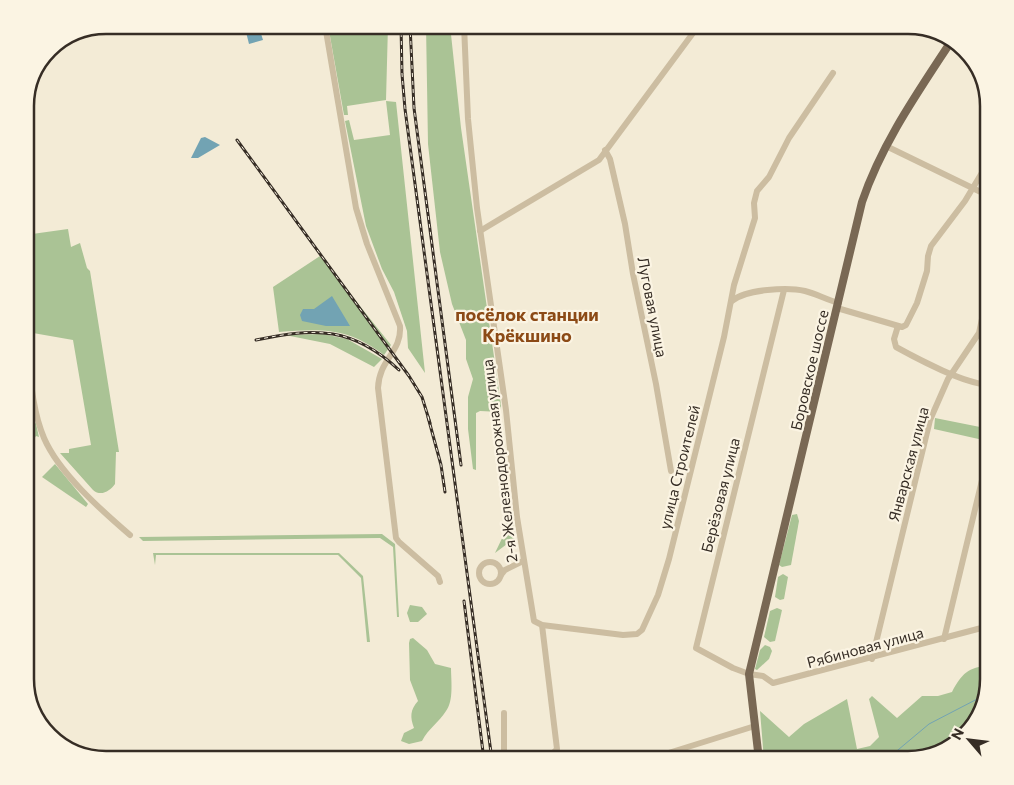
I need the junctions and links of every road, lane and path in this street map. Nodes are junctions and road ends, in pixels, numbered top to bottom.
1 (327, 34) edge
2 (464, 34) edge
3 (692, 34) edge
4 (948, 46) edge
5 (833, 74) dead end
6 (886, 146) junction
7 (605, 150) junction
8 (980, 175) edge
9 (972, 187) junction
10 (980, 191) edge
11 (480, 230) junction
12 (784, 290) junction
13 (732, 301) junction
14 (838, 306) junction
15 (900, 326) junction
16 (980, 328) edge
17 (952, 374) junction
18 (980, 384) edge
19 (34, 390) edge
20 (671, 471) dead end
21 (980, 489) edge
22 (130, 535) dead end
23 (523, 561) junction
24 (502, 571) dead end
25 (440, 582) dead end
26 (542, 625) junction
27 (980, 629) edge
28 (944, 639) junction
29 (872, 659) junction
30 (748, 674) junction
31 (504, 713) dead end
32 (754, 726) junction
33 (504, 751) edge
34 (556, 751) edge
35 (675, 751) edge
36 (758, 751) edge

1 - 25 street
2 - 11 street, 2-я Железнодорожная улица
3 - 7 street
4 - 6 main road, Боровское шоссе
5 - 13 street, улица Строителей
6 - 9 street
6 - 14 main road, Боровское шоссе
7 - 11 street
7 - 20 street, Луговая улица
8 - 9 street
9 - 10 street
9 - 15 street
11 - 23 street, 2-я Железнодорожная улица
12 - 13 street
12 - 14 street
12 - 30 street, Берёзовая улица
13 - 26 street, улица Строителей
14 - 15 street
14 - 30 main road, Боровское шоссе
15 - 17 street
16 - 17 street, Январская улица
17 - 18 street
17 - 29 street, Январская улица
19 - 22 street
21 - 28 street
23 - 24 street
23 - 26 street, 2-я Железнодорожная улица
26 - 34 street
27 - 28 street, Рябиновая улица
28 - 29 street, Рябиновая улица
29 - 30 street, Рябиновая улица
30 - 32 main road, Боровское шоссе
31 - 33 street
32 - 35 street
32 - 36 main road, Боровское шоссе

